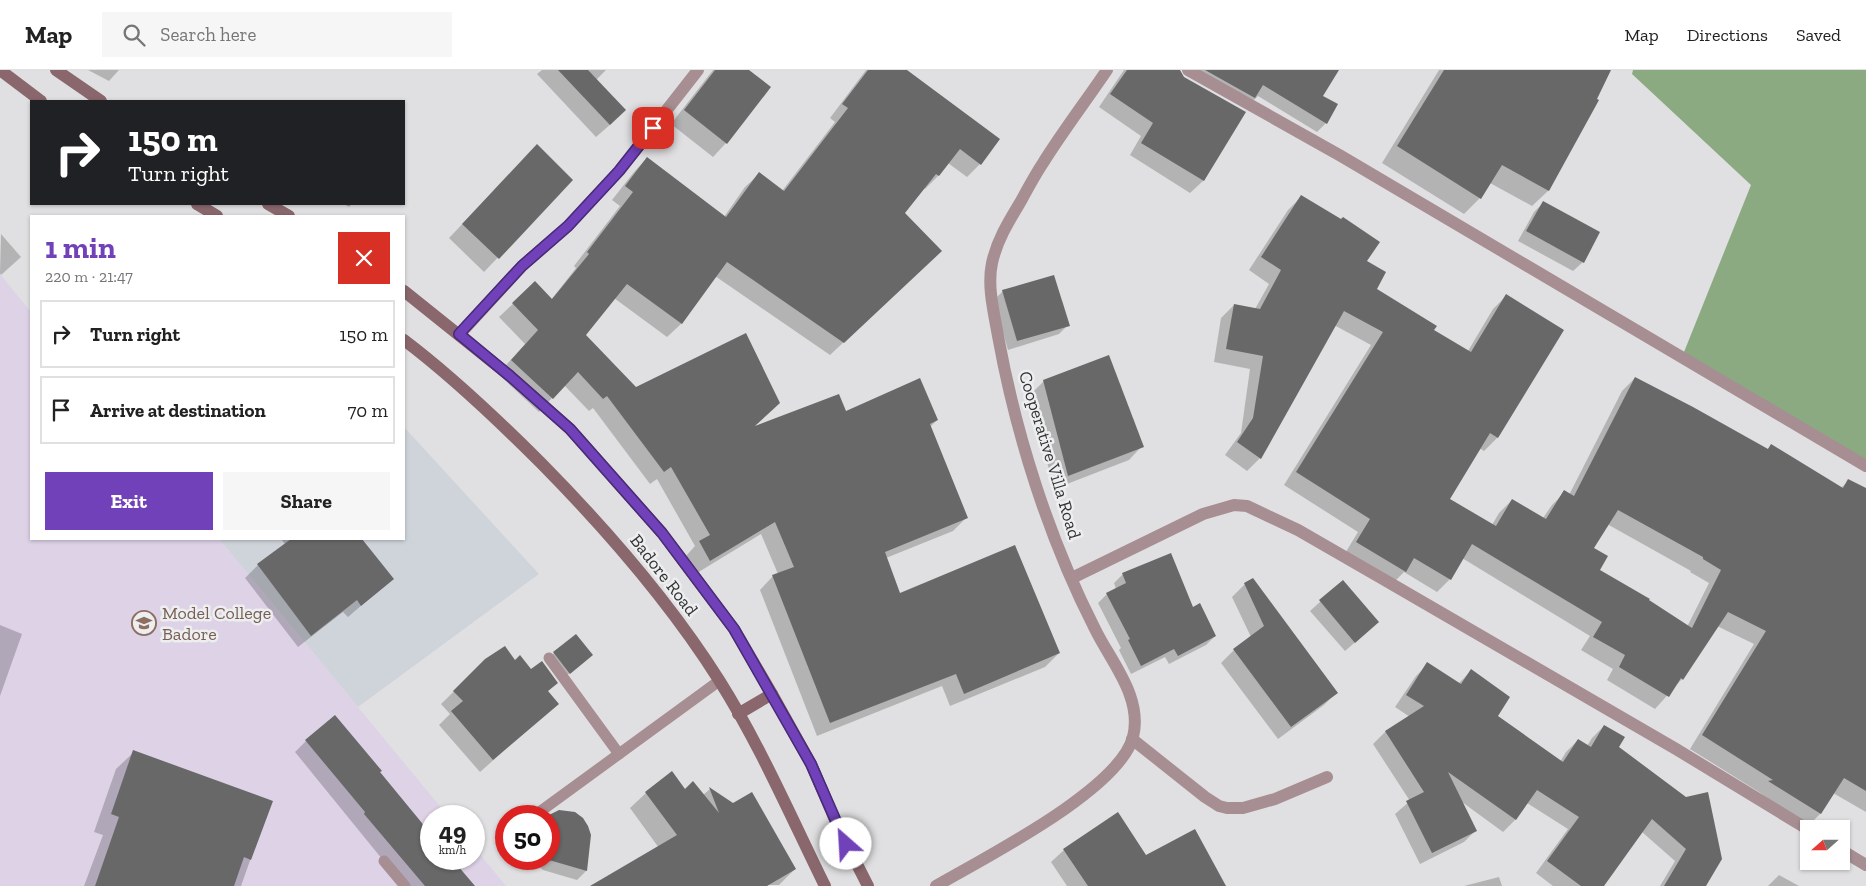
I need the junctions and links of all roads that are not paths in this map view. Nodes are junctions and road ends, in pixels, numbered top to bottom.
1 (0, 70) edge
2 (56, 70) edge
3 (698, 70) edge
4 (1107, 70) edge
5 (1188, 70) edge
6 (40, 100) edge
7 (100, 100) edge
8 (199, 205) edge
9 (270, 205) edge
10 (215, 215) edge
11 (287, 215) edge
12 (405, 293) edge
13 (459, 334) junction
14 (405, 341) edge
15 (1866, 466) edge
16 (1072, 578) junction
17 (549, 658) dead end
18 (719, 680) junction
19 (772, 694) junction
20 (738, 714) junction
21 (1132, 739) junction
22 (620, 754) junction
23 (1327, 777) dead end
24 (549, 805) edge
25 (1800, 825) edge
26 (1850, 855) edge
27 (384, 860) dead end
28 (1866, 865) edge
29 (405, 886) edge
30 (825, 886) edge
31 (868, 886) edge
32 (936, 886) edge

1 - 6 main road
2 - 7 main road
3 - 13 street
4 - 16 street, Cooperative Villa Road
5 - 15 street
8 - 10 main road
9 - 11 main road
12 - 13 main road, Badore Road
13 - 19 main road, Badore Road
14 - 18 main road, Badore Road
16 - 21 street, Cooperative Villa Road
16 - 25 street
17 - 22 lane
18 - 20 main road, Badore Road
18 - 22 lane
19 - 20 main road
19 - 31 main road, Badore Road
20 - 30 main road, Badore Road
21 - 23 street
21 - 32 street, Cooperative Villa Road
22 - 24 lane
26 - 28 street
27 - 29 lane

